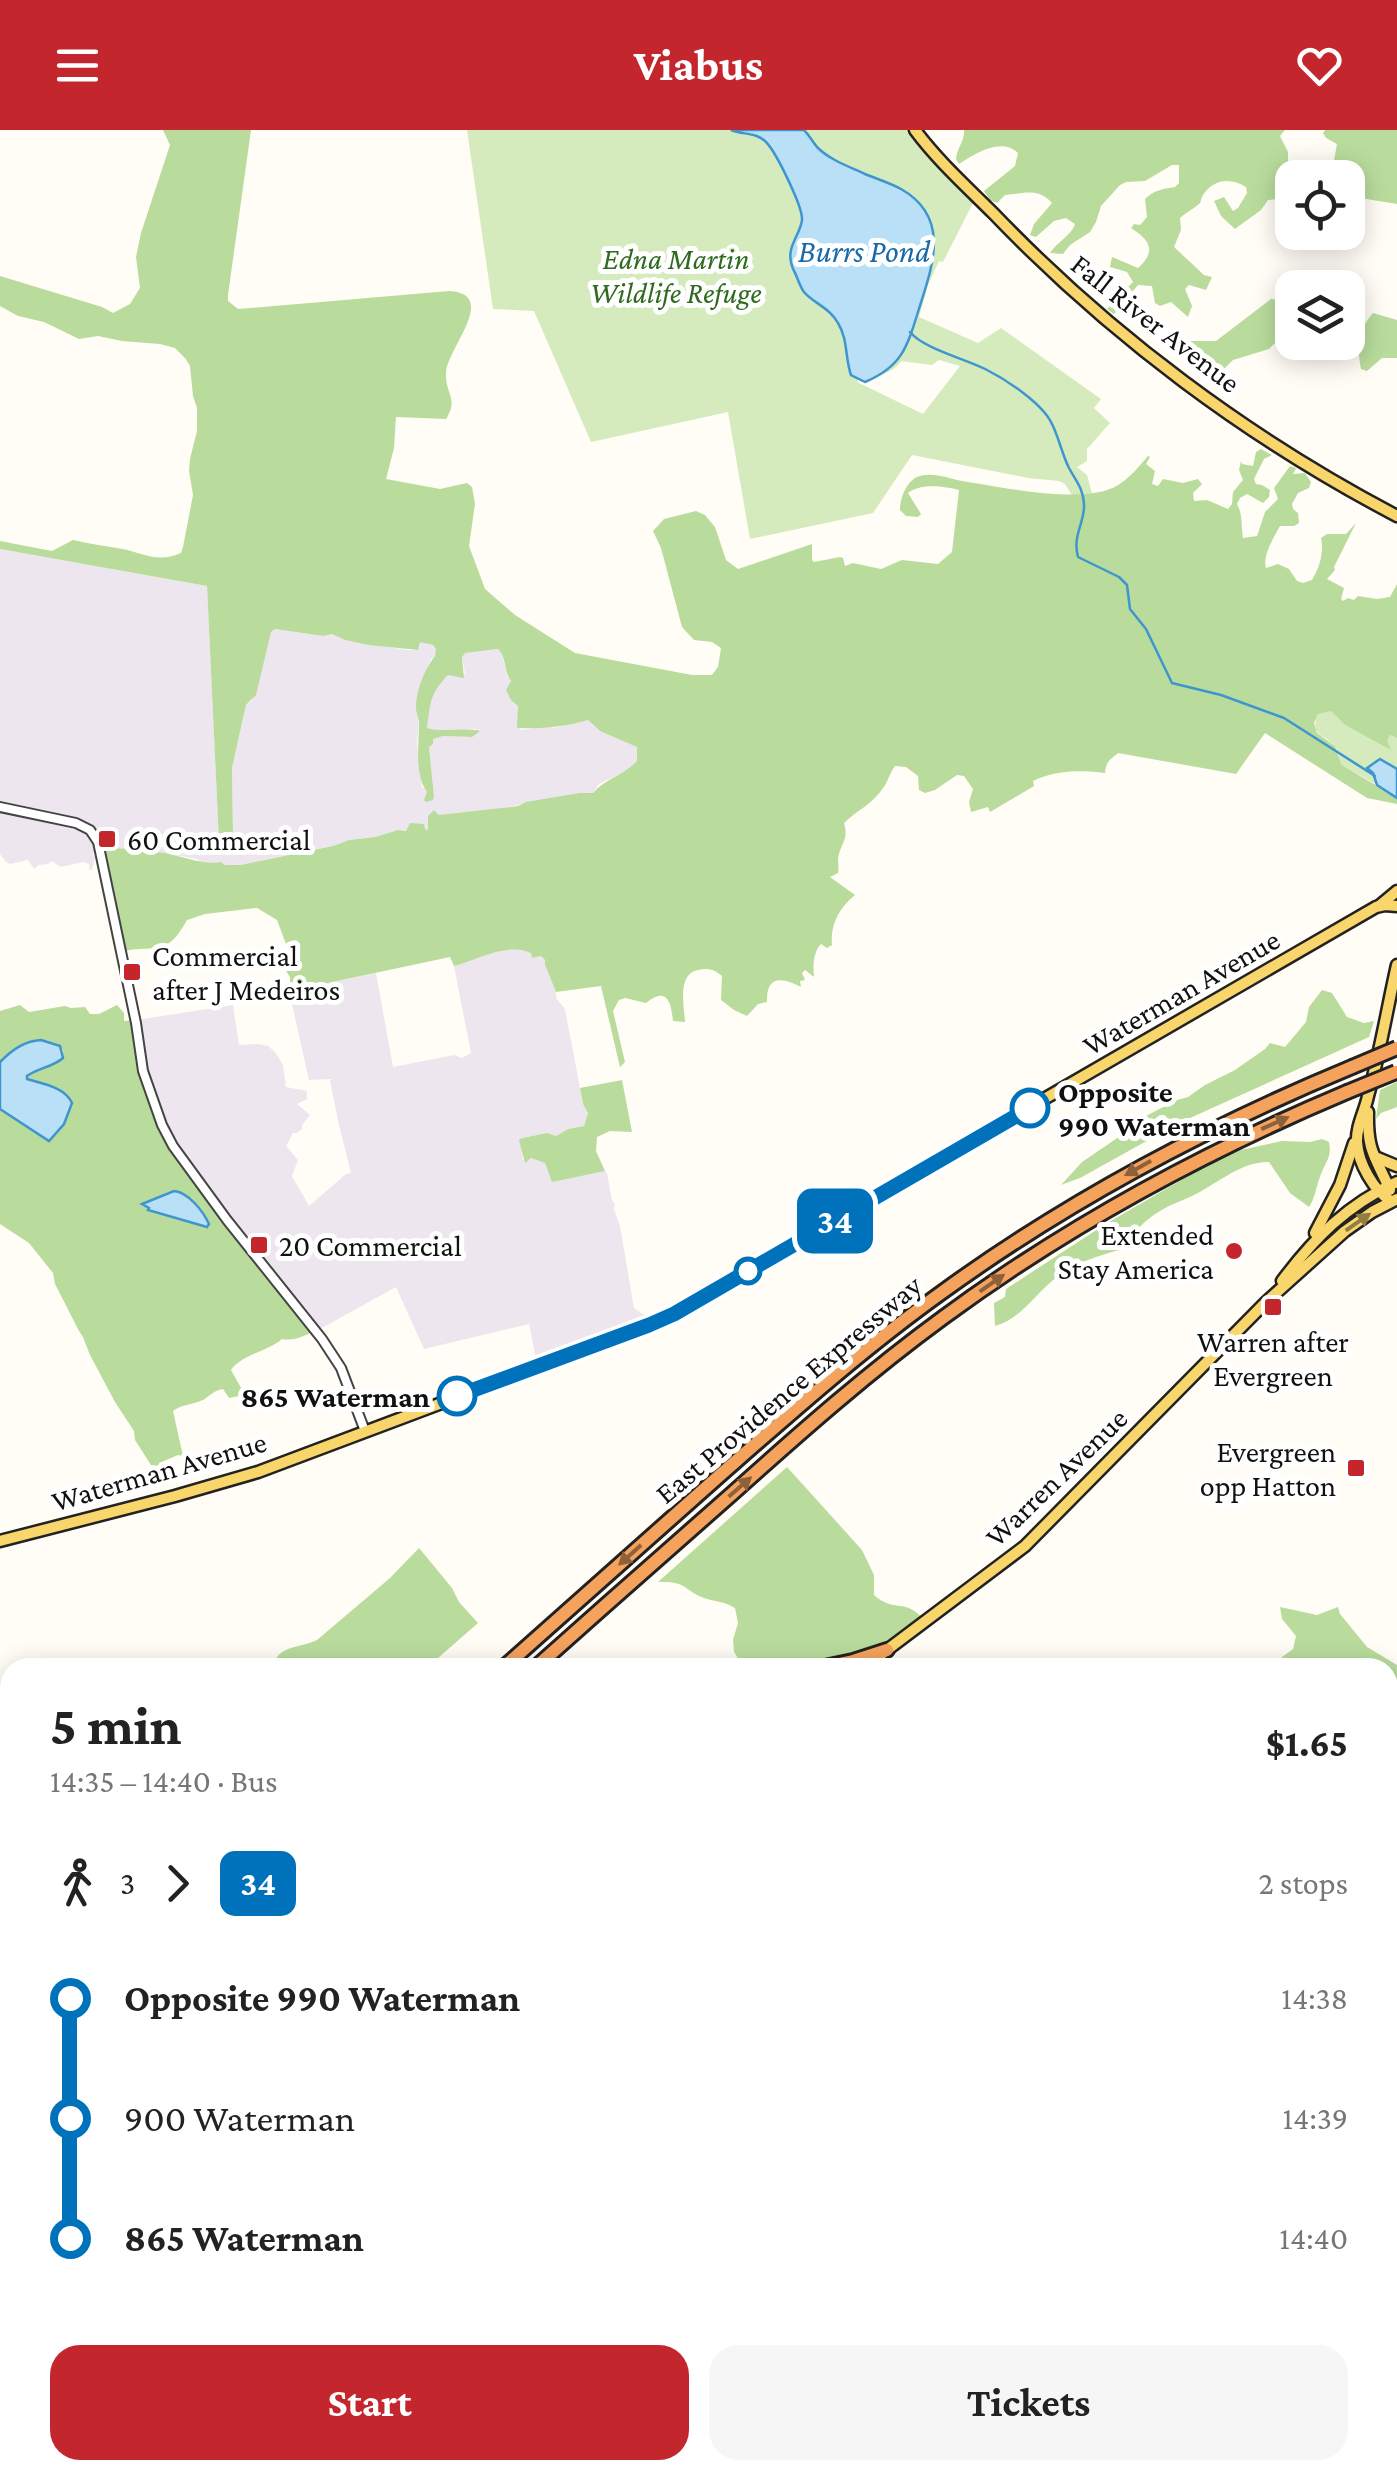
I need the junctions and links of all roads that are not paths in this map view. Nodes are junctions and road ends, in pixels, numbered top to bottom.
1 (916, 130) edge
2 (1397, 516) edge
3 (0, 807) edge
4 (1397, 891) edge
5 (1378, 906) junction
6 (1397, 906) edge
7 (1397, 965) edge
8 (1397, 1048) edge
9 (1396, 1072) edge
10 (1368, 1096) junction
11 (1358, 1132) junction
12 (1372, 1154) junction
13 (1397, 1166) edge
14 (1388, 1186) edge
15 (1394, 1200) edge
16 (1291, 1269) junction
17 (1266, 1302) junction
18 (365, 1432) junction
19 (0, 1541) edge
20 (887, 1650) junction
21 (515, 1658) edge
22 (546, 1658) edge
23 (862, 1658) edge
24 (876, 1658) edge

1 - 2 main road, Fall River Avenue
3 - 18 street
4 - 5 main road, Waterman Avenue
5 - 6 main road
5 - 18 main road, Waterman Avenue
7 - 10 main road, Warren Avenue
8 -> 21 highway, East Providence Expressway, bridge
22 -> 9 highway, East Providence Expressway, bridge
10 - 11 main road, Warren Avenue
10 - 12 main road, Warren Avenue
11 - 14 main road, Warren Avenue
11 - 16 main road
12 - 13 main road
12 - 14 main road, Warren Avenue
14 - 15 main road, Warren Avenue
14 - 16 main road, Warren Avenue
17 -> 15 main road, Warren Avenue
16 - 17 main road, Warren Avenue
17 - 20 main road, Warren Avenue
18 - 19 main road, Waterman Avenue
20 - 23 highway
20 - 24 main road, Warren Avenue

